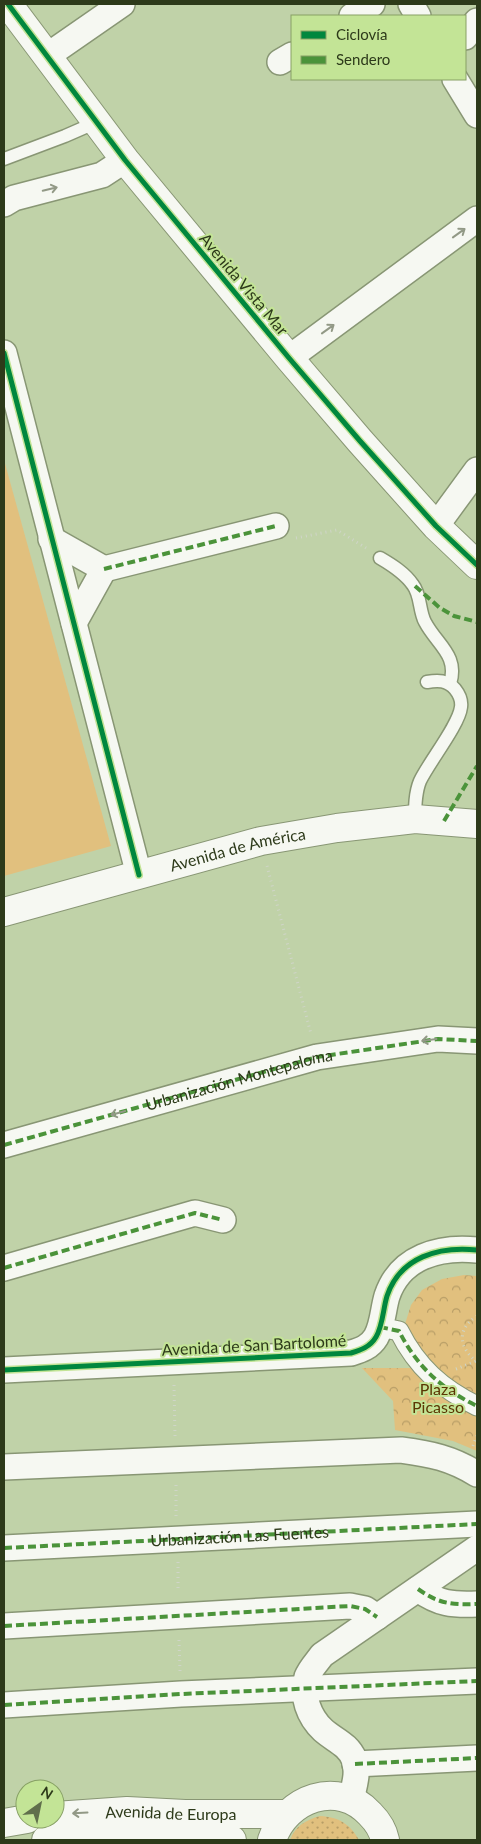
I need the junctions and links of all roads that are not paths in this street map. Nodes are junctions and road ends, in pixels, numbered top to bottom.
1 (8, 4) edge
2 (122, 4) edge
3 (372, 4) edge
4 (411, 4) edge
5 (354, 15) edge
6 (417, 15) edge
7 (477, 21) edge
8 (466, 36) edge
9 (47, 56) junction
10 (456, 80) edge
11 (477, 115) edge
12 (97, 122) junction
13 (4, 159) edge
14 (125, 160) junction
15 (4, 204) edge
16 (477, 219) edge
17 (4, 353) edge
18 (289, 358) junction
19 (477, 470) edge
20 (276, 526) road end
21 (436, 526) junction
22 (52, 539) junction
23 (380, 558) road end
24 (477, 566) edge
25 (104, 569) junction
26 (74, 623) junction
27 (427, 682) dead end
28 (450, 684) junction
29 (415, 820) junction
30 (477, 824) edge
31 (138, 875) junction
32 (4, 912) edge
33 (477, 1041) edge
34 (4, 1145) edge
35 (223, 1220) dead end
36 (477, 1250) edge
37 (4, 1268) edge
38 (380, 1327) junction
39 (4, 1370) edge
40 (477, 1406) edge
41 (4, 1467) edge
42 (477, 1474) edge
43 (477, 1524) edge
44 (4, 1548) edge
45 (477, 1548) edge
46 (418, 1589) junction
47 (477, 1604) edge
48 (377, 1617) junction
49 (4, 1626) edge
50 (477, 1681) edge
51 (306, 1690) junction
52 (4, 1705) edge
53 (477, 1758) edge
54 (355, 1764) junction
55 (350, 1800) junction
56 (286, 1814) junction
57 (65, 1815) edge
58 (46, 1840) edge
59 (232, 1840) edge
60 (272, 1840) edge
61 (385, 1840) edge

1 - 9 street, Avenida Vista Mar
2 - 9 street
3 - 5 street
4 - 6 street
7 - 8 street
9 - 12 street, Avenida Vista Mar
10 - 11 street
12 - 13 lane
12 - 14 street, Avenida Vista Mar
15 -> 14 street
14 - 18 street, Avenida Vista Mar
18 -> 16 street
17 - 22 street
18 - 21 street, Avenida Vista Mar
19 - 21 street
20 - 25 street
21 - 24 street, Avenida Vista Mar
22 - 25 street
22 - 26 street
23 - 28 lane
25 - 26 street
26 - 31 street
27 - 28 lane
28 - 29 lane
29 - 30 street, Avenida de América
29 - 31 street, Avenida de América
31 - 32 street, Avenida de América
33 -> 34 street, Urbanización Montepaloma
35 - 37 street
36 - 38 street, Avenida de San Bartolomé
38 - 39 street, Avenida de San Bartolomé
38 - 40 street
41 - 42 street
43 - 44 street, Urbanización Las Fuentes
45 - 46 street
46 - 47 street
46 - 48 street
48 - 49 street
48 - 51 street
50 - 51 street
51 - 52 street
51 - 54 street
53 - 54 street
54 - 55 street
55 - 56 street
55 - 61 street
56 -> 57 street, Avenida de Europa
56 - 60 street
58 - 59 street, Avenida de Europa

